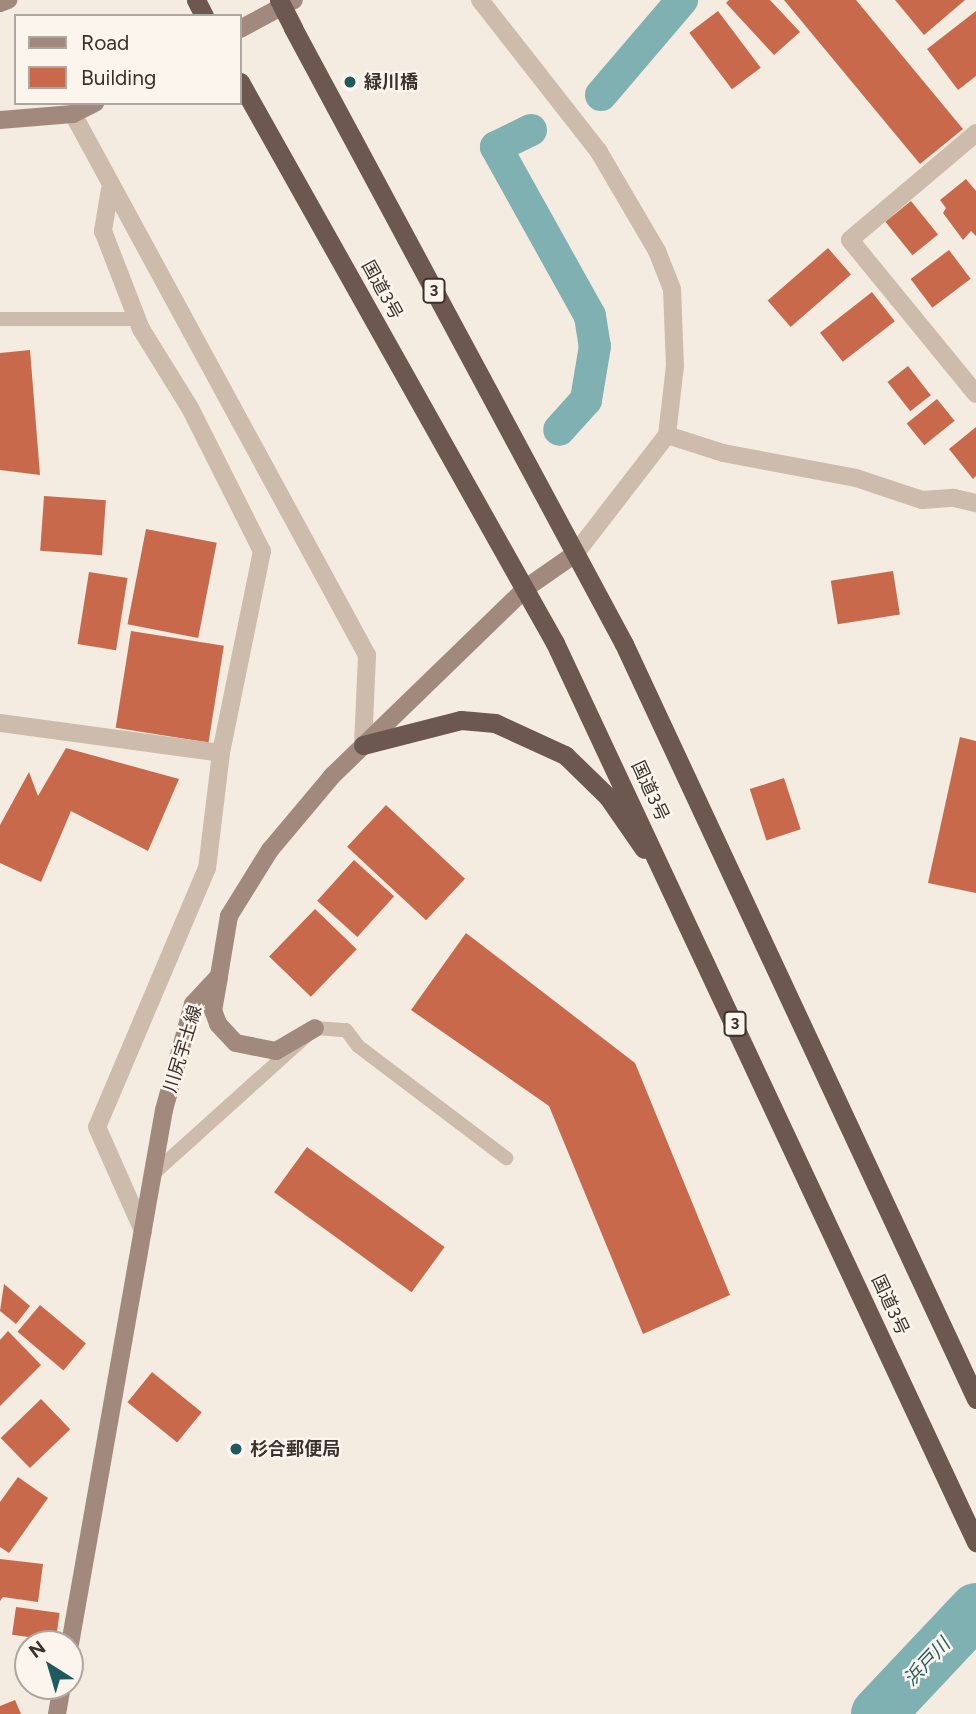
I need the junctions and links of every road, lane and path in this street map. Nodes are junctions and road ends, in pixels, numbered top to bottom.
1 (8, 0) edge
2 (279, 0) edge
3 (294, 0) edge
4 (480, 0) edge
5 (0, 3) edge
6 (242, 28) edge
7 (242, 86) edge
8 (91, 105) edge
9 (73, 114) junction
10 (0, 120) edge
11 (976, 133) edge
12 (110, 189) junction
13 (0, 319) edge
14 (137, 319) junction
15 (976, 394) edge
16 (667, 435) junction
17 (976, 503) edge
18 (575, 554) junction
19 (526, 588) junction
20 (0, 723) edge
21 (363, 745) junction
22 (220, 753) junction
23 (671, 887) junction
24 (219, 976) junction
25 (315, 1028) junction
26 (506, 1158) dead end
27 (153, 1174) junction
28 (143, 1231) junction
29 (976, 1399) edge
30 (976, 1542) edge
31 (72, 1630) edge

1 - 5 main road
2 - 18 highway, 3, bridge
3 - 6 main road
4 - 16 street
7 - 19 highway, 国道3号 / 3
8 - 9 main road
9 - 10 main road
9 - 12 street
11 - 15 street
12 - 14 street
12 - 21 street
13 - 14 lane
14 - 22 street
16 - 17 street
16 - 18 street
18 - 19 main road
18 - 29 highway, 3
19 - 21 main road
19 - 23 highway, 国道3号 / 3
20 - 22 street
21 - 23 highway
21 - 24 main road
22 - 28 street
23 - 30 highway, 国道3号 / 3
24 - 25 main road
24 - 27 main road, 川尻宇土線
25 - 26 lane
25 - 27 lane
27 - 28 main road, 川尻宇土線
28 - 31 main road, 川尻宇土線

